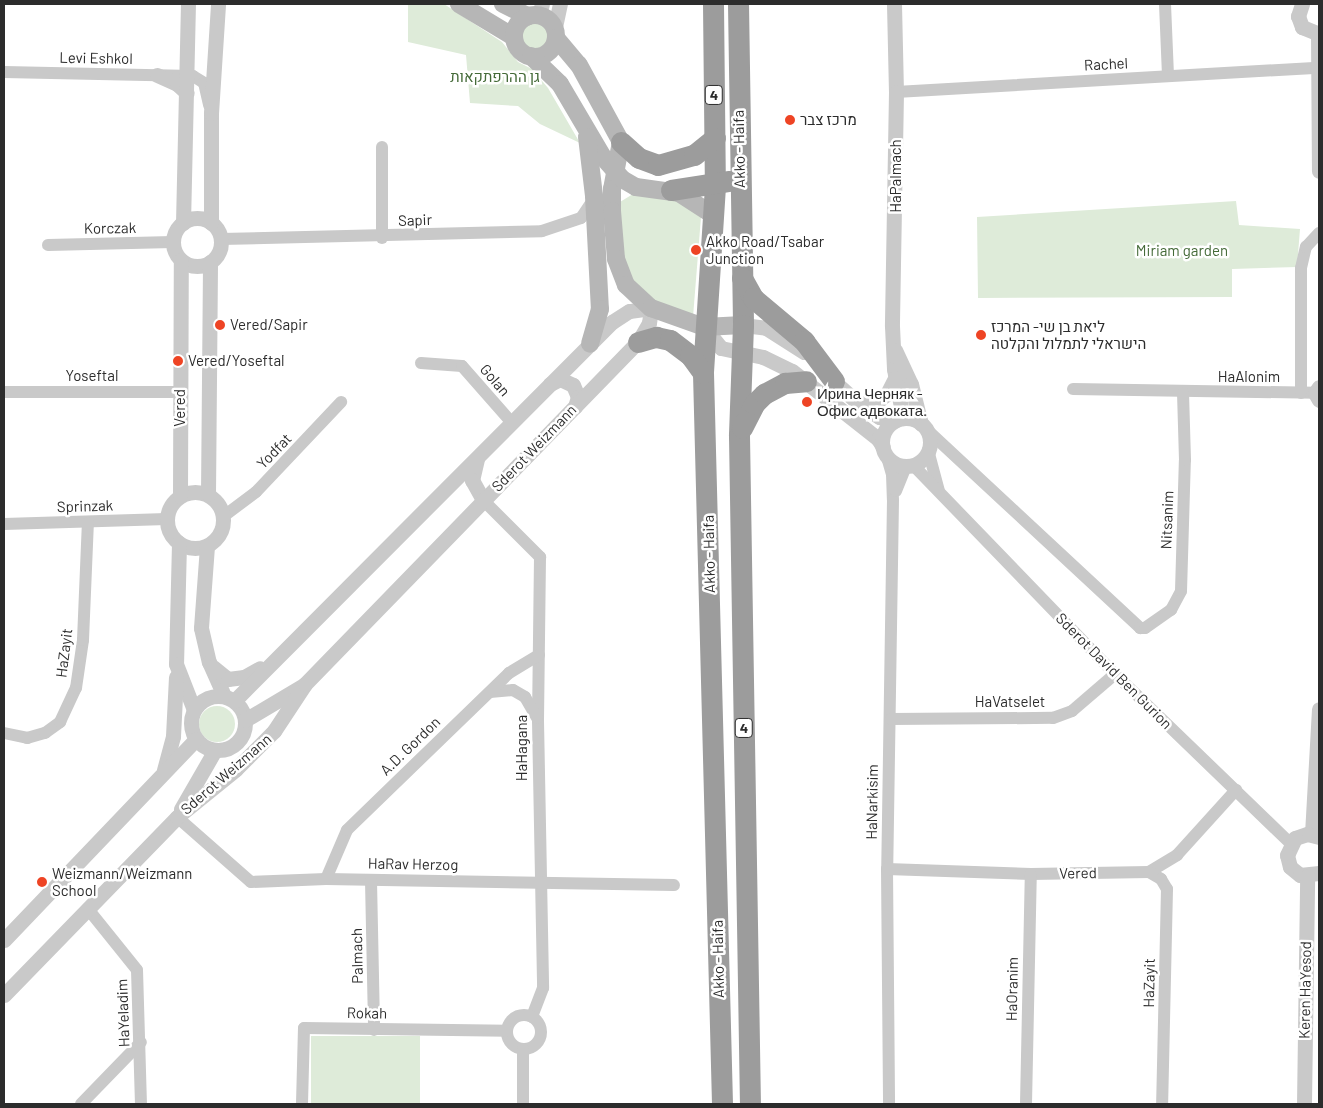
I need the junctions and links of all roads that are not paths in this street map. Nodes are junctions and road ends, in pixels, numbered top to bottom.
1 (188, 4) edge
2 (218, 4) edge
3 (459, 4) edge
4 (503, 4) edge
5 (560, 4) edge
6 (713, 4) edge
7 (738, 4) edge
8 (894, 4) edge
9 (1165, 4) edge
10 (1302, 4) edge
11 (536, 12) edge
12 (555, 32) junction
13 (1319, 34) edge
14 (514, 38) junction
15 (531, 56) junction
16 (1318, 68) edge
17 (4, 72) edge
18 (157, 75) junction
19 (188, 75) junction
20 (1168, 76) junction
21 (896, 92) junction
22 (187, 93) junction
23 (211, 113) junction
24 (584, 122) junction
25 (715, 138) junction
26 (622, 142) junction
27 (382, 147) dead end
28 (1319, 171) edge
29 (615, 172) junction
30 (739, 174) junction
31 (715, 186) junction
32 (636, 187) junction
33 (671, 190) junction
34 (594, 196) junction
35 (612, 211) junction
36 (713, 215) junction
37 (211, 222) junction
38 (183, 223) junction
39 (1319, 233) edge
40 (382, 238) junction
41 (220, 239) junction
42 (173, 242) junction
43 (48, 245) dead end
44 (181, 260) junction
45 (210, 262) junction
46 (742, 276) junction
47 (651, 308) junction
48 (743, 324) junction
49 (704, 327) junction
50 (638, 342) junction
51 (590, 344) junction
52 (894, 349) junction
53 (742, 352) junction
54 (421, 363) dead end
55 (703, 374) junction
56 (895, 378) junction
57 (834, 381) junction
58 (806, 382) junction
59 (550, 384) junction
60 (1073, 389) dead end
61 (4, 392) edge
62 (180, 392) junction
63 (1183, 393) junction
64 (1314, 393) edge
65 (341, 402) dead end
66 (859, 404) junction
67 (575, 407) junction
68 (899, 420) junction
69 (512, 422) junction
70 (923, 426) junction
71 (739, 436) junction
72 (928, 450) junction
73 (885, 452) junction
74 (477, 457) junction
75 (909, 465) junction
76 (208, 494) junction
77 (941, 495) junction
78 (180, 496) junction
79 (483, 500) junction
80 (893, 500) junction
81 (224, 516) junction
82 (167, 519) junction
83 (88, 523) junction
84 (4, 524) edge
85 (179, 543) junction
86 (206, 546) junction
87 (538, 655) junction
88 (209, 662) junction
89 (273, 662) junction
90 (176, 664) junction
91 (1115, 674) junction
92 (305, 684) junction
93 (490, 692) junction
94 (229, 699) junction
95 (1319, 709) edge
96 (194, 710) junction
97 (890, 718) junction
98 (245, 720) junction
99 (538, 720) junction
100 (4, 733) edge
101 (196, 739) junction
102 (215, 750) junction
103 (163, 774) junction
104 (1236, 790) junction
105 (177, 817) junction
106 (1316, 836) edge
107 (1290, 843) junction
108 (887, 869) junction
109 (1149, 872) junction
110 (1031, 874) junction
111 (1313, 874) edge
112 (326, 879) junction
113 (371, 881) junction
114 (540, 882) junction
115 (674, 885) dead end
116 (88, 909) junction
117 (4, 940) edge
118 (4, 995) edge
119 (532, 1017) junction
120 (374, 1030) junction
121 (506, 1031) junction
122 (141, 1042) junction
123 (523, 1049) junction
124 (81, 1104) edge
125 (141, 1104) edge
126 (302, 1104) edge
127 (523, 1104) edge
128 (722, 1104) edge
129 (750, 1104) edge
130 (889, 1104) edge
131 (1026, 1104) edge
132 (1162, 1104) edge
133 (1304, 1104) edge

1 - 19 street
2 - 23 street
3 - 14 main road
4 - 11 main road
5 - 12 street
6 - 25 highway, Akko - Haifa / 4
7 - 30 highway, Akko - Haifa / 4
8 - 21 street, HaPalmach
9 - 20 street
10 - 13 street
11 - 12 main road
11 - 14 main road
12 - 15 main road
12 - 26 main road
13 - 16 street
14 - 15 main road
15 - 24 main road
16 - 20 street, Rachel
16 - 28 street
17 - 18 street, Levi Eshkol
18 - 19 street, Levi Eshkol
18 - 22 street
19 - 22 street
19 - 23 street
20 - 21 street, Rachel
21 - 52 street, HaPalmach
22 - 38 street
23 - 37 street
24 - 29 main road
24 - 34 main road
25 - 26 highway
25 - 31 highway, Akko - Haifa / 4
26 - 29 main road
27 - 40 street
29 - 32 main road
29 - 35 main road
30 - 31 highway
30 - 46 highway, Akko - Haifa / 4
31 - 33 highway
31 - 36 highway, Akko - Haifa / 4
32 - 33 main road
32 - 35 main road
33 - 36 main road
34 - 40 street, Sapir
34 - 51 main road
35 - 47 main road
36 - 49 highway, Akko - Haifa / 4
37 - 38 street
37 - 41 street
38 - 42 street
39 - 64 street
40 - 41 street, Sapir
41 - 45 street
42 - 43 street, Korczak
42 - 44 street
44 - 45 street
44 - 62 street, Vered
45 - 76 street, Vered
46 - 48 highway, Akko - Haifa / 4
46 - 57 highway
47 - 49 main road
47 - 50 street, Sderot Weizmann
47 - 51 street
48 - 49 main road
48 - 53 highway, Akko - Haifa / 4
48 - 57 street
49 - 53 street
49 - 55 highway, Akko - Haifa / 4
50 - 55 highway
50 - 67 street, Sderot Weizmann
51 - 59 street
52 - 56 street, HaPalmach
52 - 70 street, HaPalmach
53 - 58 street
53 - 71 highway, Akko - Haifa / 4
54 - 69 street, Golan
55 - 128 highway, Akko - Haifa / 4
56 - 66 street
56 - 68 street, HaPalmach
57 - 66 street
58 - 71 highway
58 - 73 street
59 - 67 street
59 - 69 street
60 - 63 street, HaAlonim
61 - 62 street, Yoseftal
62 - 78 street, Vered
63 - 64 street, HaAlonim
63 - 70 street, Nitsanim
65 - 81 street, Yodfat
66 - 68 street
67 - 79 street, Sderot Weizmann
68 - 70 street
68 - 73 street
69 - 74 street
70 - 72 street
71 - 129 highway, Akko - Haifa / 4
72 - 75 street
72 - 77 street, Sderot David Ben Gurion
73 - 75 street
73 - 80 street, HaNarkisim
74 - 79 street
74 - 89 street
75 - 77 street, Sderot David Ben Gurion
75 - 80 street, HaNarkisim
76 - 78 street
76 - 81 street
77 - 91 street, Sderot David Ben Gurion
78 - 82 street
79 - 87 street, HaHagana
79 - 92 street, Sderot Weizmann
80 - 97 street, HaNarkisim
81 - 86 street
82 - 83 street, Sprinzak
82 - 85 street
83 - 84 street, Sprinzak
83 - 100 street, HaZayit
85 - 86 street
85 - 90 street
86 - 88 street
87 - 93 street, A.D. Gordon
87 - 99 street, HaHagana
88 - 89 street
88 - 94 street
89 - 94 street
90 - 96 street
90 - 103 street
91 - 97 street, HaVatselet
91 - 104 street, Sderot David Ben Gurion
92 - 98 street
92 - 105 street, Sderot Weizmann
93 - 99 street
93 - 112 street, A.D. Gordon
94 - 96 street
94 - 98 street
95 - 106 street
96 - 101 street
97 - 108 street, HaNarkisim
98 - 102 street
99 - 114 street, HaHagana
101 - 102 street
101 - 103 street
102 - 105 street
103 - 117 street
104 - 107 street, Sderot David Ben Gurion
104 - 109 street
105 - 112 street, HaRav Herzog
105 - 116 street, Sderot Weizmann
106 - 107 street
107 - 111 street
108 - 110 street, Vered
108 - 130 street, HaNarkisim
109 - 110 street, Vered
109 - 132 street, HaZayit
110 - 131 street, HaOranim
111 - 133 street, Keren HaYesod
112 - 113 street, HaRav Herzog
113 - 114 street, HaRav Herzog
113 - 120 street, Palmach
114 - 115 street, HaRav Herzog
114 - 119 street, HaHagana
116 - 118 street, Sderot Weizmann
116 - 122 street, HaYeladim
119 - 121 street
119 - 123 street
120 - 121 street, Rokah
120 - 126 street, Rokah
121 - 123 street
122 - 124 street
122 - 125 street, HaYeladim
123 - 127 street

